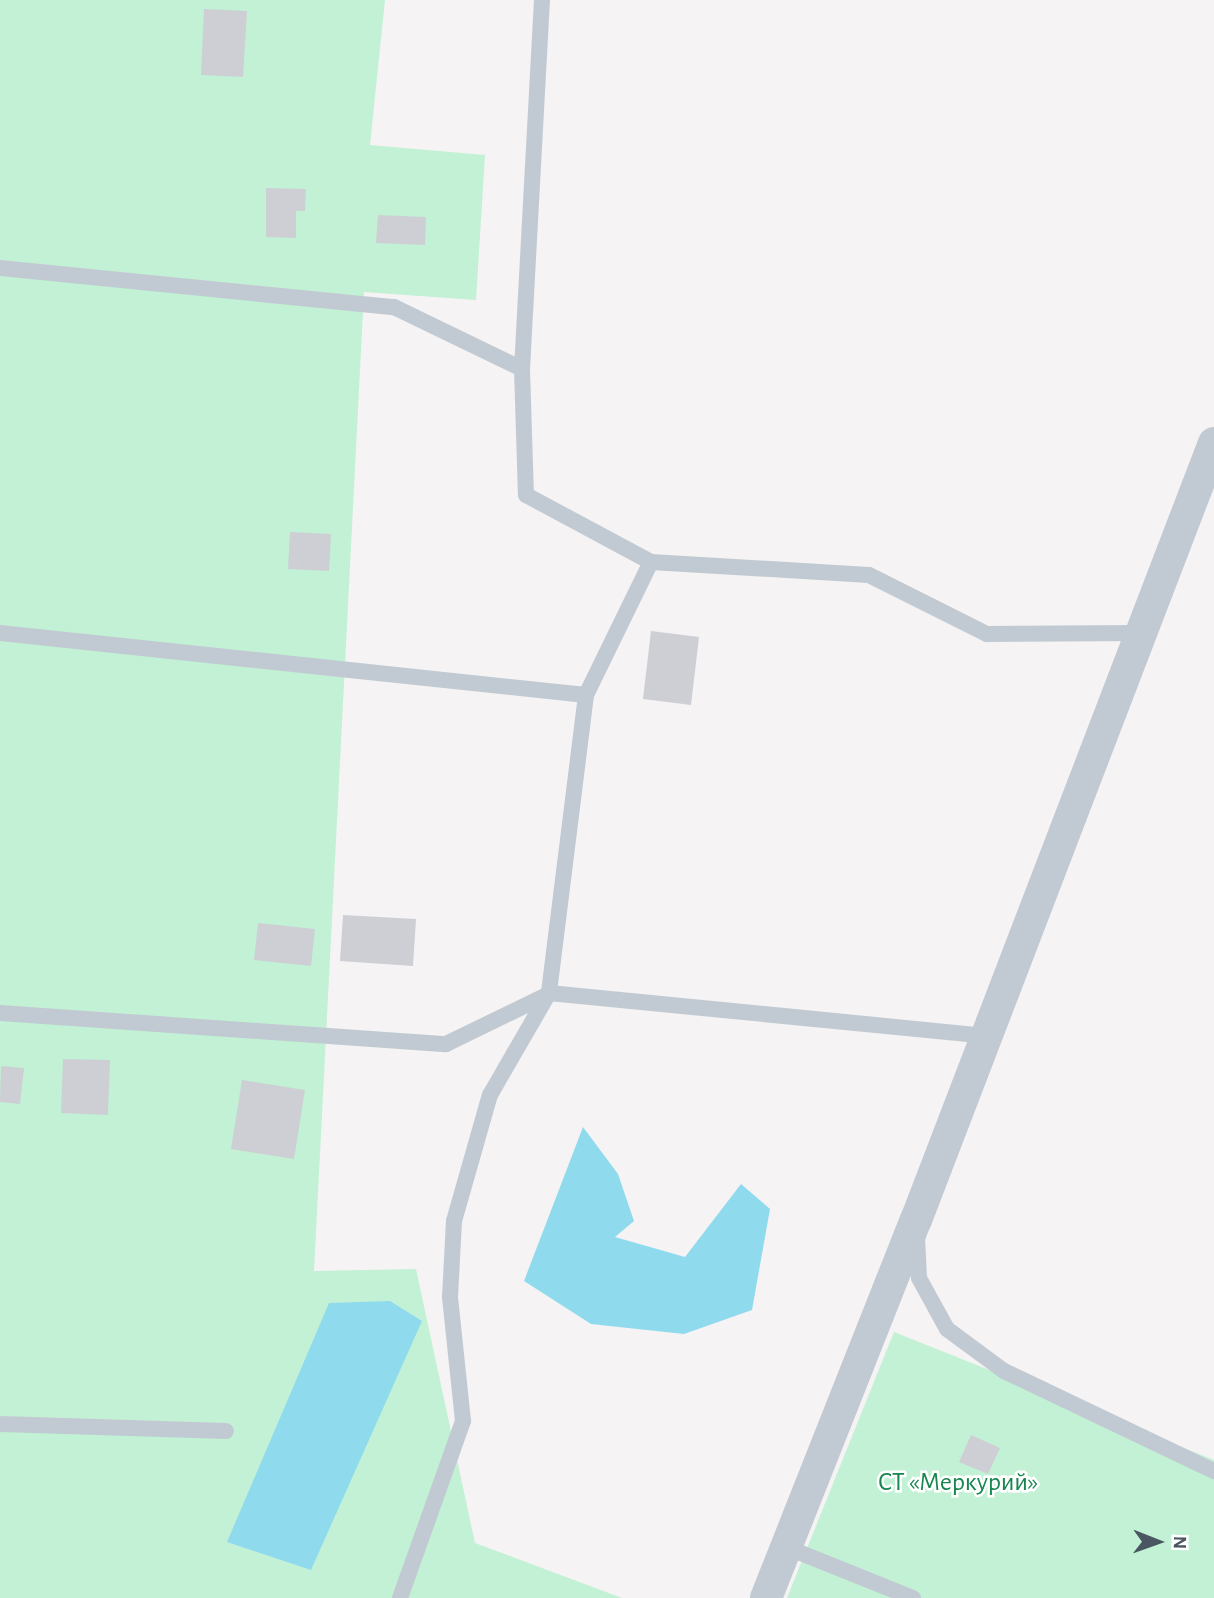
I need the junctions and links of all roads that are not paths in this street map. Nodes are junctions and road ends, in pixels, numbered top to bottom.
1 (542, 0) edge
2 (0, 268) edge
3 (522, 369) junction
4 (1214, 443) edge
5 (651, 562) junction
6 (0, 633) edge
7 (1143, 633) junction
8 (586, 695) junction
9 (549, 993) junction
10 (0, 1013) edge
11 (986, 1036) junction
12 (916, 1220) junction
13 (0, 1424) edge
14 (226, 1431) dead end
15 (1214, 1471) edge
16 (786, 1547) junction
17 (400, 1598) edge
18 (766, 1598) edge
19 (913, 1598) edge

1 - 3 lane
2 - 3 lane
3 - 5 lane
4 - 7 street
5 - 7 lane
5 - 8 lane
6 - 8 lane
7 - 11 street
8 - 9 lane
9 - 10 lane
9 - 11 lane
9 - 17 lane
11 - 12 street
12 - 15 lane
12 - 16 street
13 - 14 lane
16 - 18 street
16 - 19 lane

